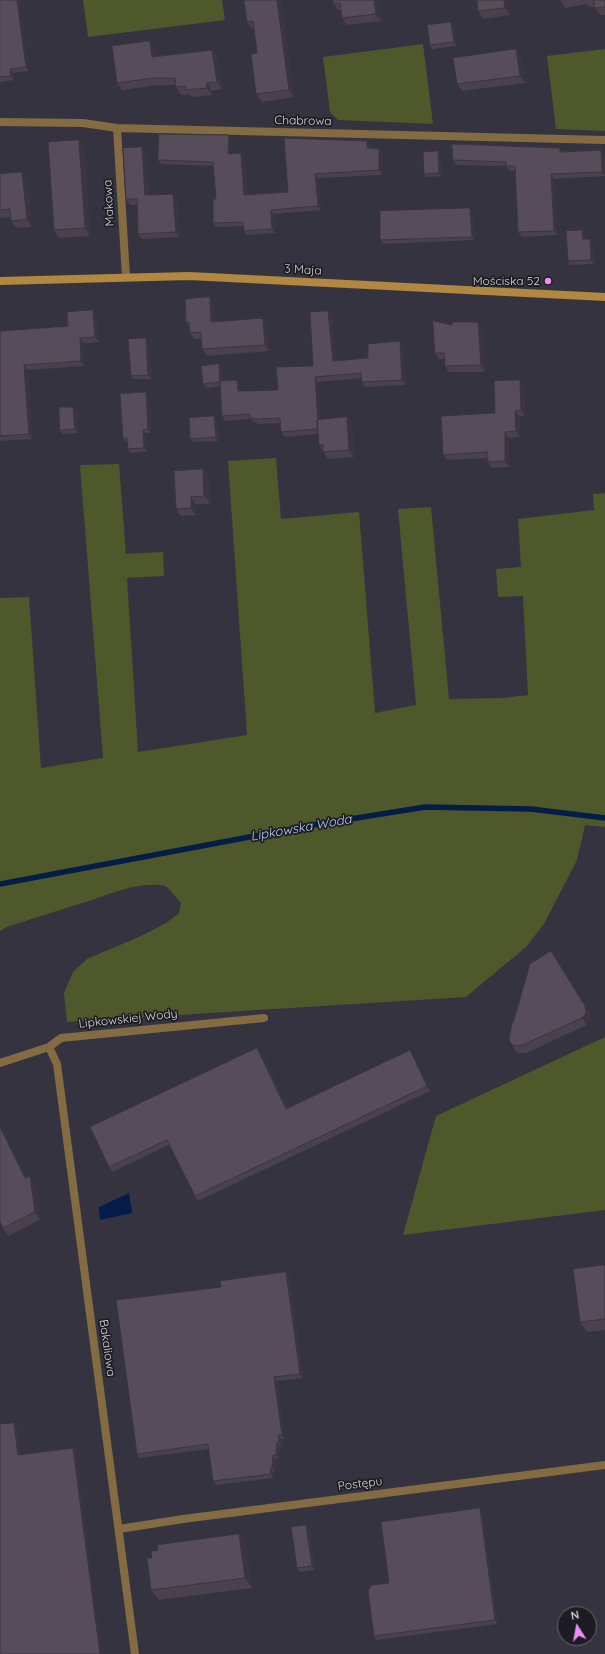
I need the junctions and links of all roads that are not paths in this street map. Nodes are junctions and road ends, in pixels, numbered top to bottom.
1 (0, 122) edge
2 (117, 128) junction
3 (605, 140) edge
4 (126, 277) junction
5 (0, 281) edge
6 (605, 297) edge
7 (264, 1018) dead end
8 (50, 1048) junction
9 (0, 1062) edge
10 (605, 1465) edge
11 (119, 1530) junction
12 (136, 1654) edge

1 - 2 street, Chabrowa
2 - 3 street, Chabrowa
2 - 4 street, Makowa
4 - 5 main road, 3 Maja
4 - 6 main road, 3 Maja
7 - 8 street, Lipkowskiej Wody
8 - 9 street, Lipkowskiej Wody
8 - 11 street, Bakaliowa
10 - 11 street, Postępu
11 - 12 street, Bakaliowa

